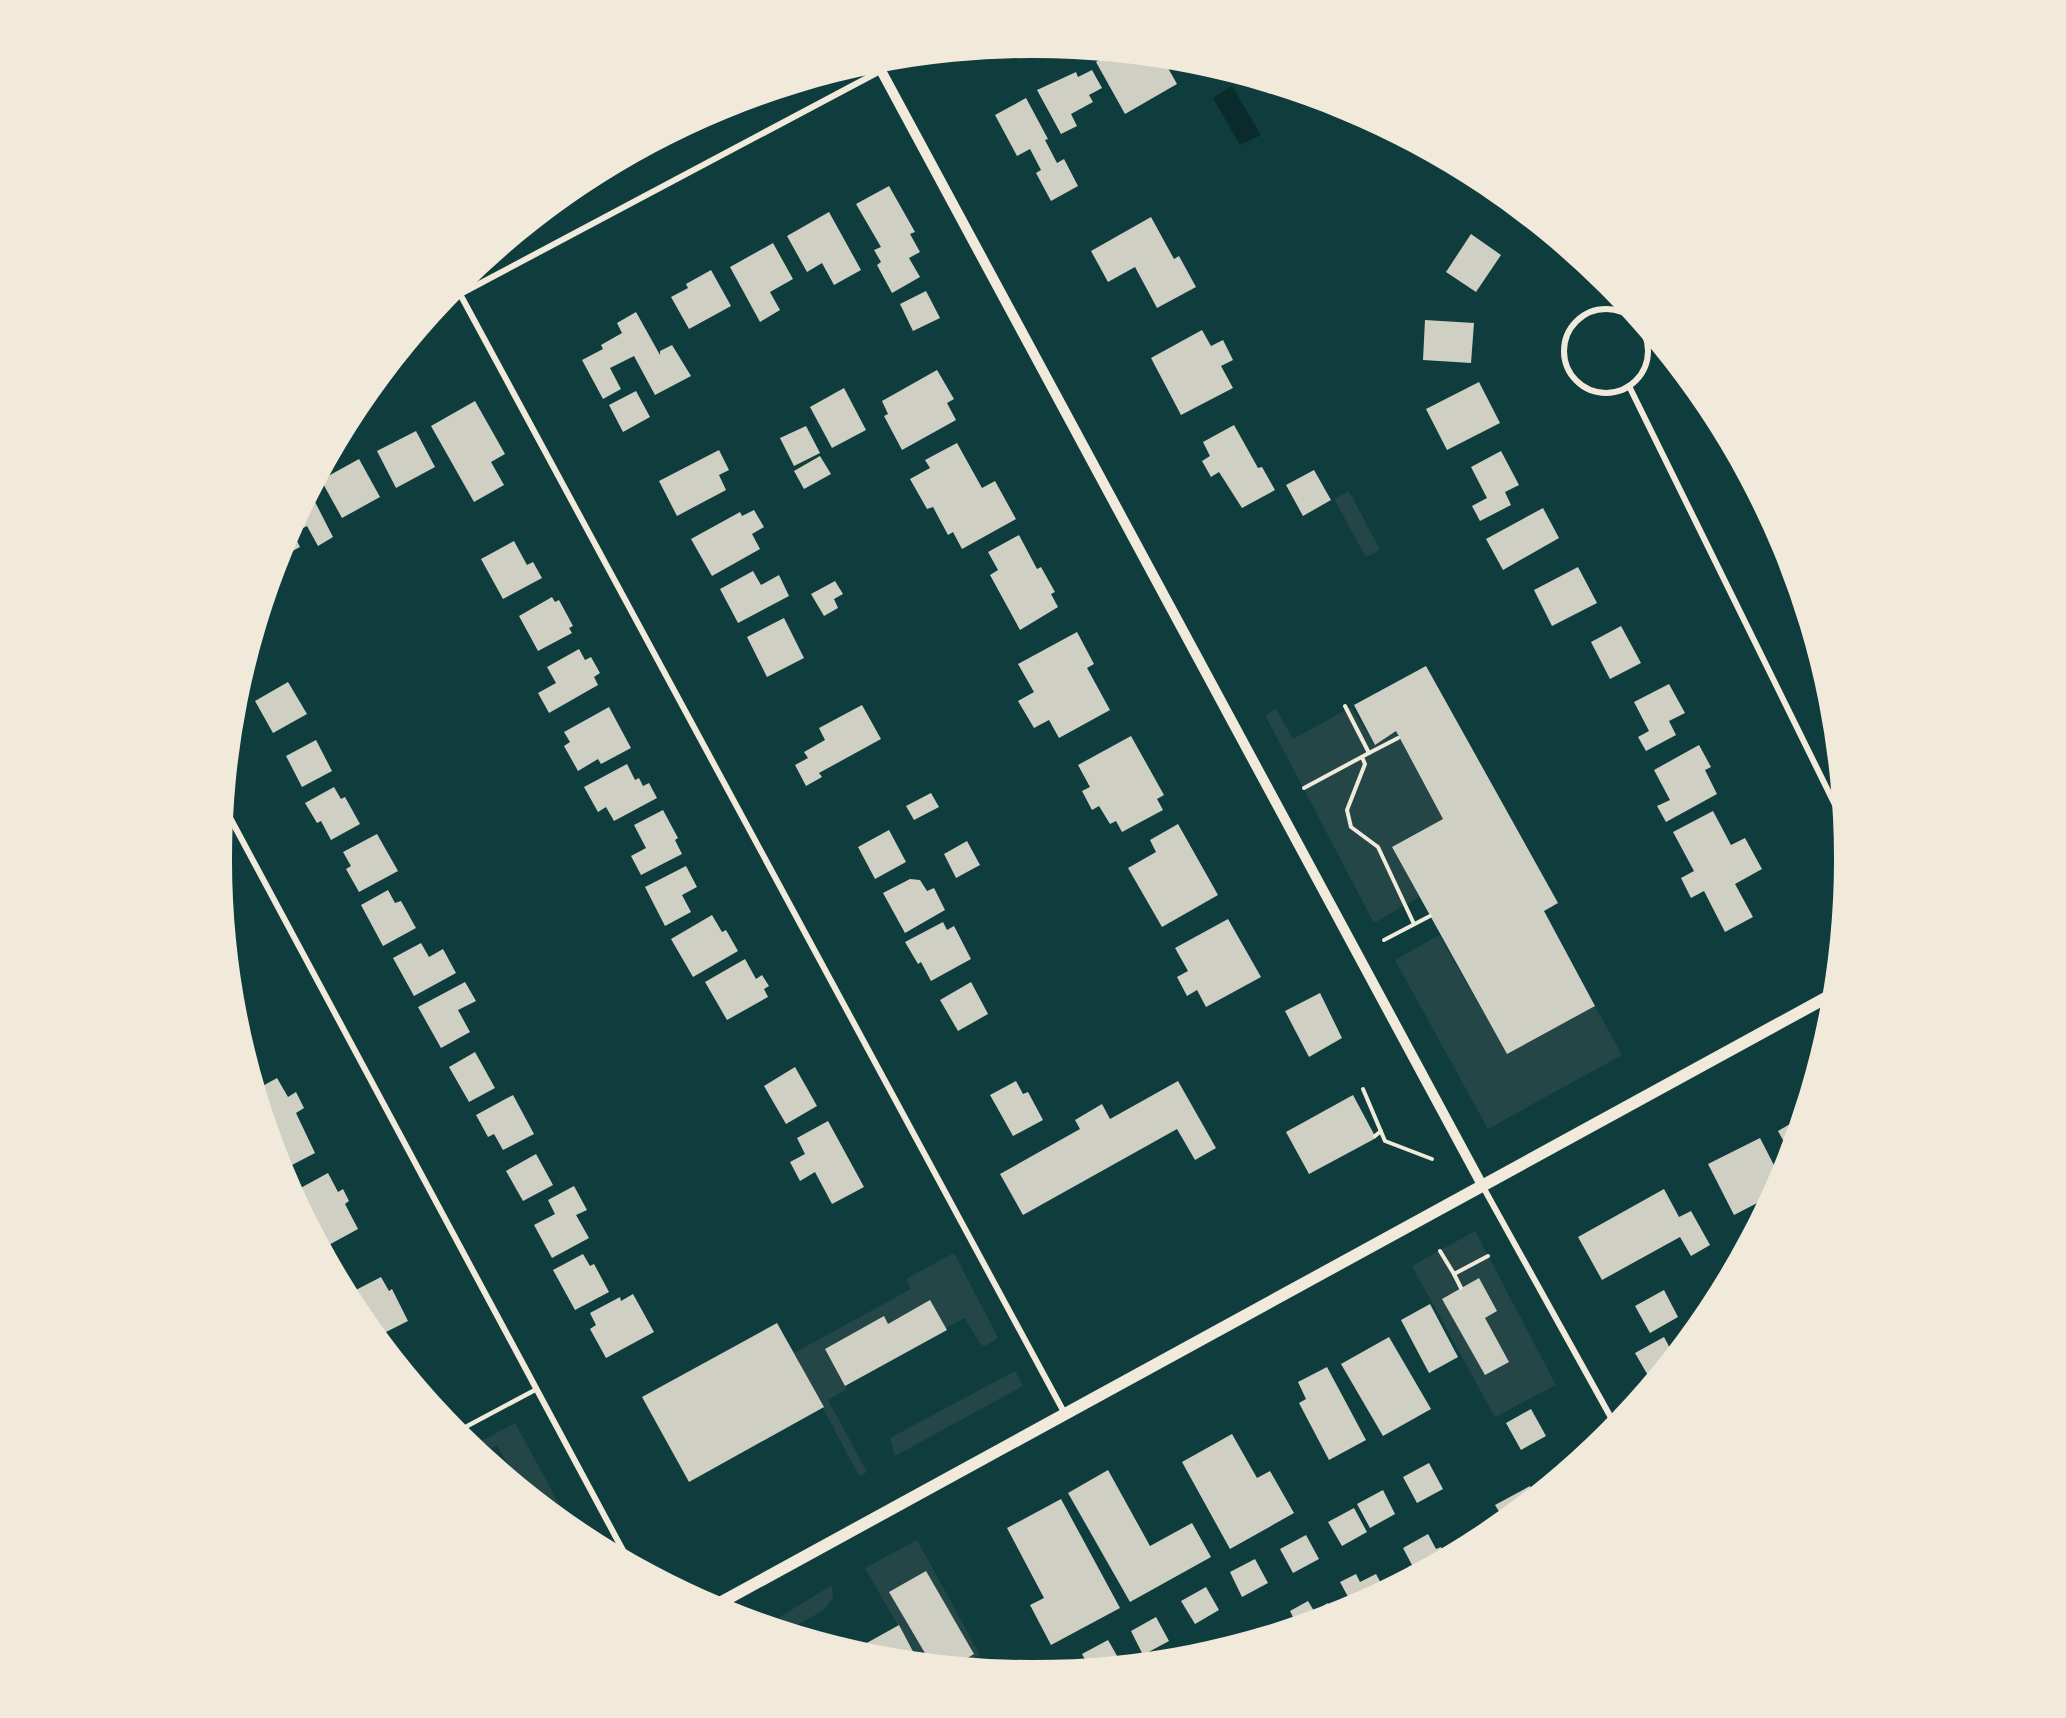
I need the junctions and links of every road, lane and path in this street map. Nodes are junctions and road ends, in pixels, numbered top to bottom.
1 (882, 73) edge
2 (858, 79) edge
3 (474, 286) edge
4 (462, 298) edge
5 (1615, 310) edge
6 (1647, 346) edge
7 (1629, 386) junction
8 (1345, 706) dead end
9 (1398, 738) dead end
10 (1369, 753) junction
11 (1362, 757) junction
12 (1304, 788) dead end
13 (1831, 797) edge
14 (233, 824) edge
15 (1430, 916) dead end
16 (1414, 924) junction
17 (1384, 940) dead end
18 (1820, 1001) edge
19 (1364, 1089) dead end
20 (1381, 1131) junction
21 (1375, 1136) dead end
22 (1432, 1159) dead end
23 (1482, 1185) junction
24 (1440, 1251) dead end
25 (1488, 1256) dead end
26 (1454, 1274) junction
27 (1461, 1288) dead end
28 (536, 1390) junction
29 (1065, 1414) junction
30 (1609, 1414) edge
31 (468, 1426) edge
32 (619, 1544) edge
33 (727, 1599) edge

1 - 23 street
2 - 3 street
4 - 29 street
5 - 7 street
6 - 7 street
7 - 13 street
8 - 10 path
9 - 10 path
10 - 11 path
11 - 12 path
11 - 16 path
14 - 28 street
15 - 16 path
16 - 17 path
18 - 23 main road
19 - 20 path
20 - 21 path
20 - 22 path
23 - 29 main road
23 - 30 street
24 - 26 path
25 - 26 path
26 - 27 path
28 - 31 lane
28 - 32 street
29 - 33 main road

